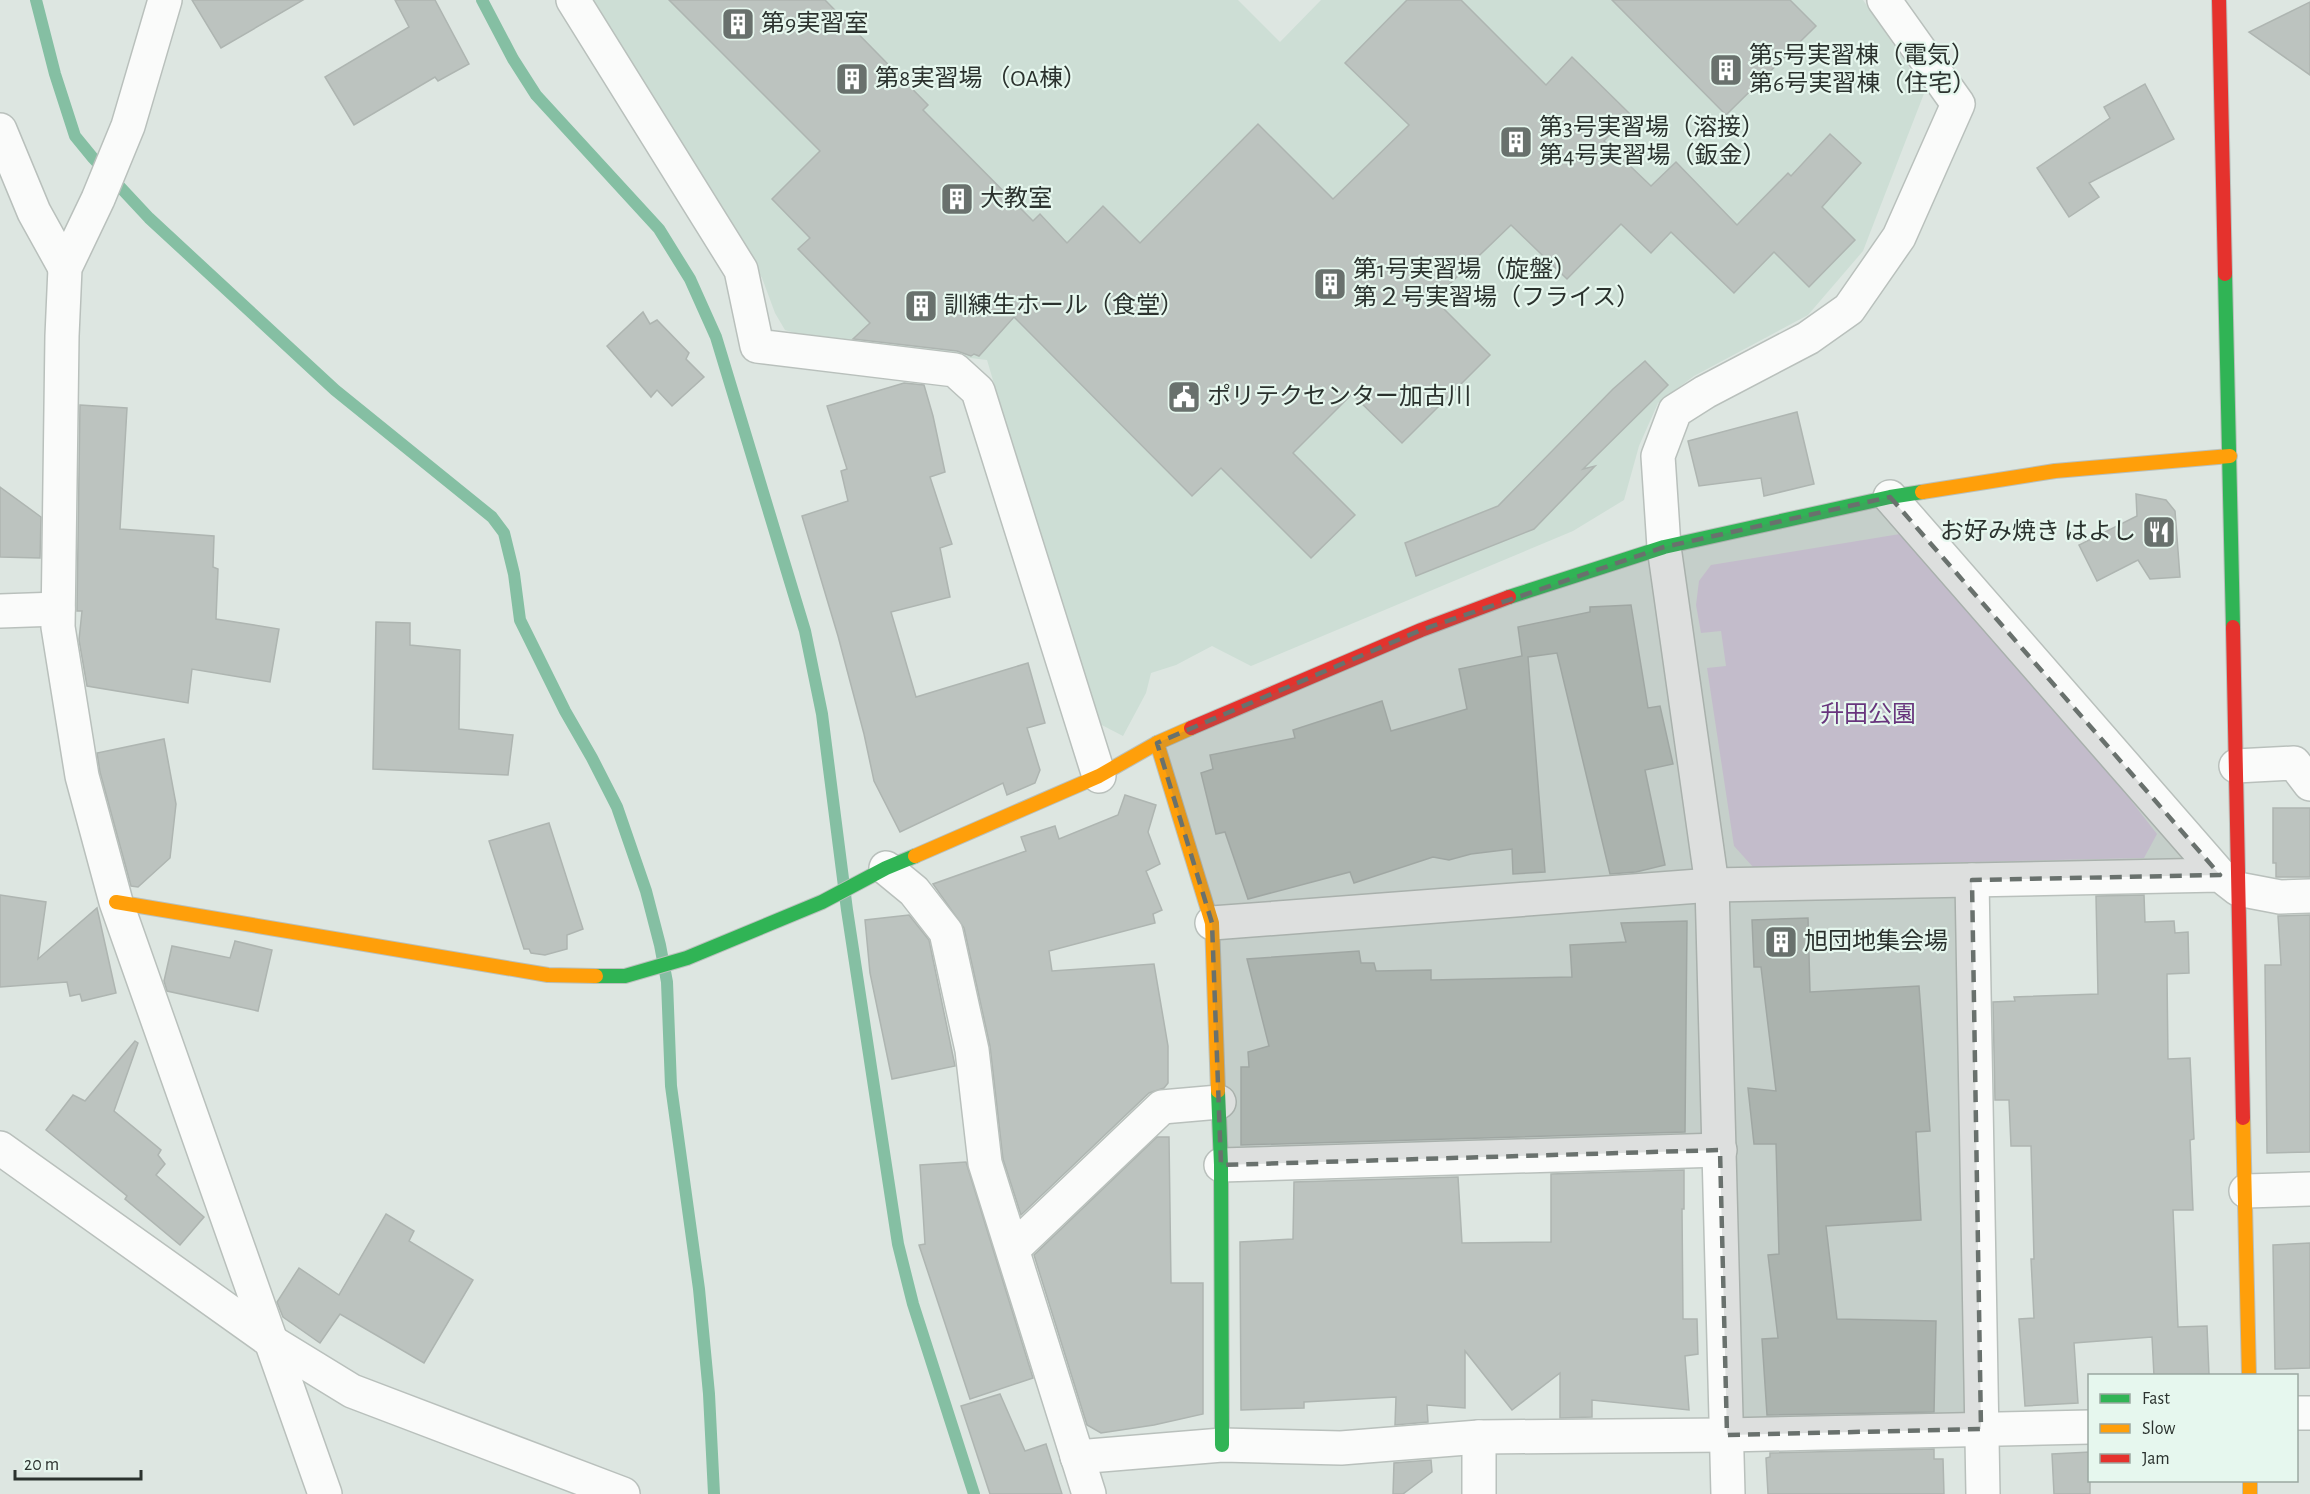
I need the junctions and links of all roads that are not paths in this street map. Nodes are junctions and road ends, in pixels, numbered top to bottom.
1 (165, 0) edge
2 (573, 0) edge
3 (1884, 0) edge
4 (2219, 0) edge
5 (0, 130) edge
6 (65, 268) junction
7 (2230, 456) junction
8 (1890, 497) junction
9 (1664, 547) junction
10 (58, 609) junction
11 (0, 610) edge
12 (1157, 743) junction
13 (2236, 766) junction
14 (1099, 776) junction
15 (2310, 784) edge
16 (886, 868) junction
17 (1971, 880) junction
18 (2229, 882) junction
19 (1712, 885) junction
20 (2310, 896) edge
21 (116, 902) junction
22 (1212, 923) junction
23 (1219, 1102) junction
24 (0, 1148) edge
25 (1720, 1150) junction
26 (1221, 1166) junction
27 (2310, 1188) edge
28 (2246, 1191) junction
29 (1012, 1249) junction
30 (272, 1342) junction
31 (2249, 1374) edge
32 (2088, 1427) edge
33 (1982, 1429) junction
34 (1727, 1435) junction
35 (1479, 1437) junction
36 (1222, 1445) junction
37 (1077, 1457) junction
38 (325, 1494) edge
39 (623, 1494) edge
40 (1089, 1494) edge
41 (1479, 1494) edge
42 (1728, 1494) edge
43 (1983, 1494) edge

1 - 6 street
2 - 14 street
3 - 9 street
4 - 7 street
5 - 6 street
6 - 10 street
7 - 8 street
7 - 13 street
8 - 9 street
8 - 18 street
9 - 12 street
9 - 19 street
10 - 11 street
10 - 21 street
12 - 14 street
12 - 22 street
13 - 15 street
13 - 18 street
14 - 16 street
16 - 21 street
16 - 29 street
17 - 18 street
17 - 19 street
17 - 33 street
18 - 20 street
18 - 28 street
19 - 22 street
19 - 25 street
21 - 30 street
22 - 23 street
23 - 26 street
23 - 29 street
24 - 30 street
25 - 26 street
25 - 34 street
26 - 36 street
27 - 28 street
28 - 31 street
29 - 37 street
30 - 38 street
30 - 39 street
32 - 33 street
33 - 34 street
33 - 43 street
34 - 35 street
34 - 42 street
35 - 36 street
35 - 41 street
36 - 37 street
37 - 40 street

